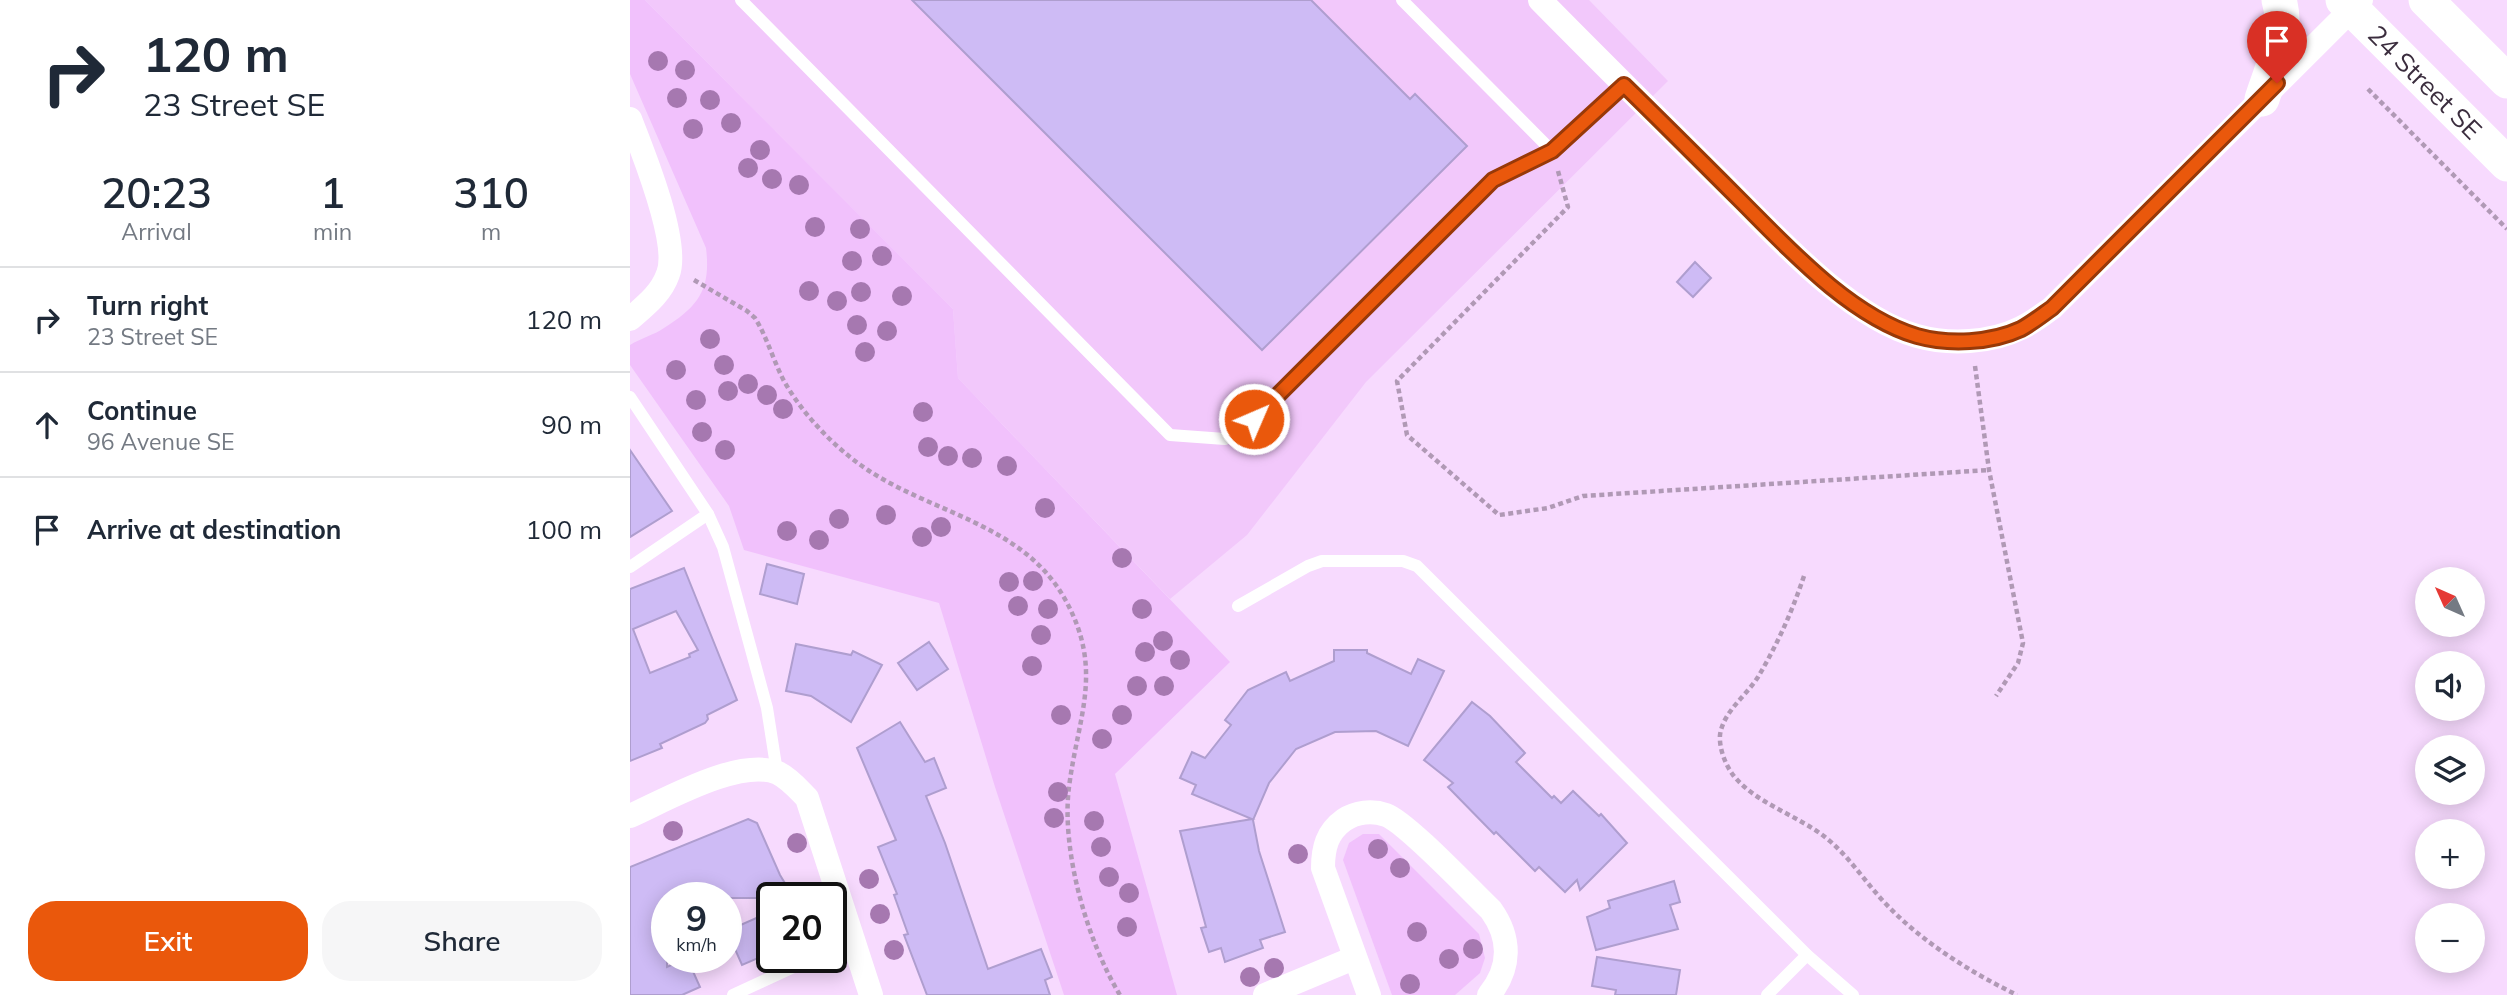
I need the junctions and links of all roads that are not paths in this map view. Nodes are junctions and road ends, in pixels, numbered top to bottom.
1 (741, 0) edge
2 (1402, 0) edge
3 (1539, 0) edge
4 (2279, 0) edge
5 (2426, 0) edge
6 (2352, 3) edge
7 (2507, 81) edge
8 (1624, 85) junction
9 (2262, 99) junction
10 (630, 119) edge
11 (1552, 151) junction
12 (2507, 164) edge
13 (630, 319) edge
14 (630, 397) edge
15 (708, 514) junction
16 (630, 567) edge
17 (1238, 606) dead end
18 (777, 772) junction
19 (630, 816) edge
20 (827, 882) edge
21 (847, 954) edge
22 (1807, 955) junction
23 (1354, 958) junction
24 (780, 973) edge
25 (733, 995) edge
26 (870, 995) edge
27 (1265, 995) edge
28 (1369, 995) edge
29 (1489, 995) edge
30 (1767, 995) edge
31 (1853, 995) edge

1 - 11 lane
2 - 11 lane
3 - 8 street
4 - 9 main road
5 - 7 main road
6 - 9 street
6 - 12 main road, 24 Street SE
8 - 9 street
8 - 11 lane
10 - 13 street
14 - 15 lane
15 - 16 lane
15 - 18 lane
17 - 22 lane
18 - 19 street
18 - 20 street
21 - 26 street
22 - 30 lane
22 - 31 lane
23 - 27 street
23 - 28 street
23 - 29 street
24 - 25 lane

